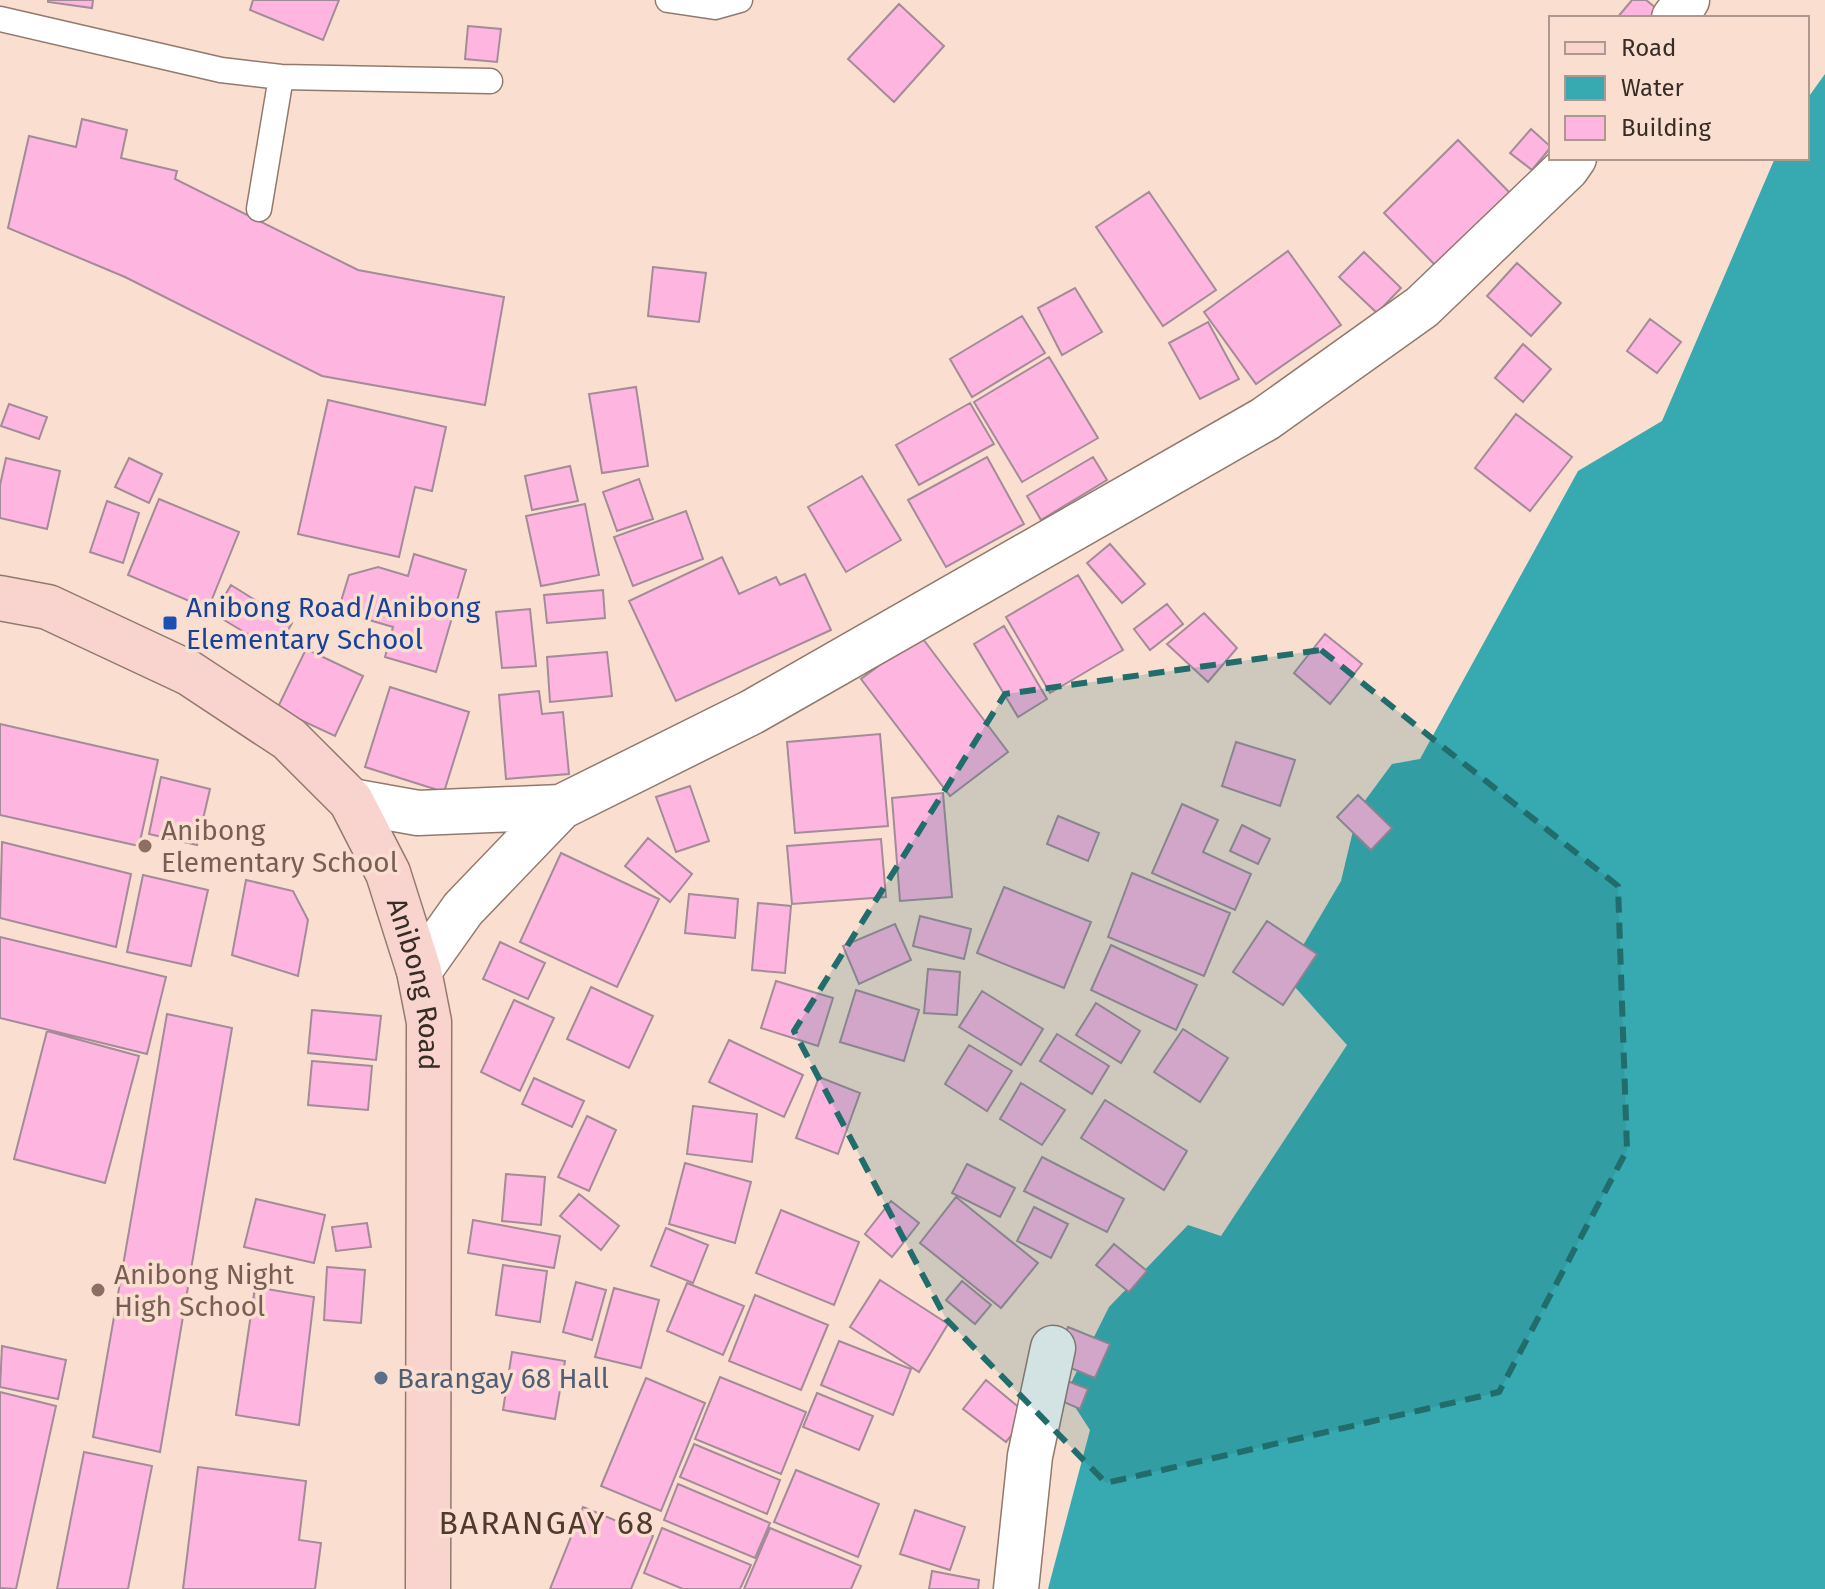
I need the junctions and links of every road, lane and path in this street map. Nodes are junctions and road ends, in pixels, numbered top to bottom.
1 (668, 0) edge
2 (740, 0) edge
3 (0, 19) edge
4 (281, 77) junction
5 (490, 81) dead end
6 (1573, 160) edge
7 (259, 209) dead end
8 (0, 598) edge
9 (351, 801) junction
10 (561, 807) junction
11 (419, 971) junction
12 (1053, 1348) dead end
13 (428, 1589) edge
14 (1016, 1589) edge

1 - 2 lane
3 - 4 lane
4 - 5 lane
4 - 7 lane
6 - 10 street
8 - 9 main road, Anibong Road
9 - 10 street
9 - 11 main road, Anibong Road
10 - 11 street
11 - 13 main road, Anibong Road
12 - 14 street

